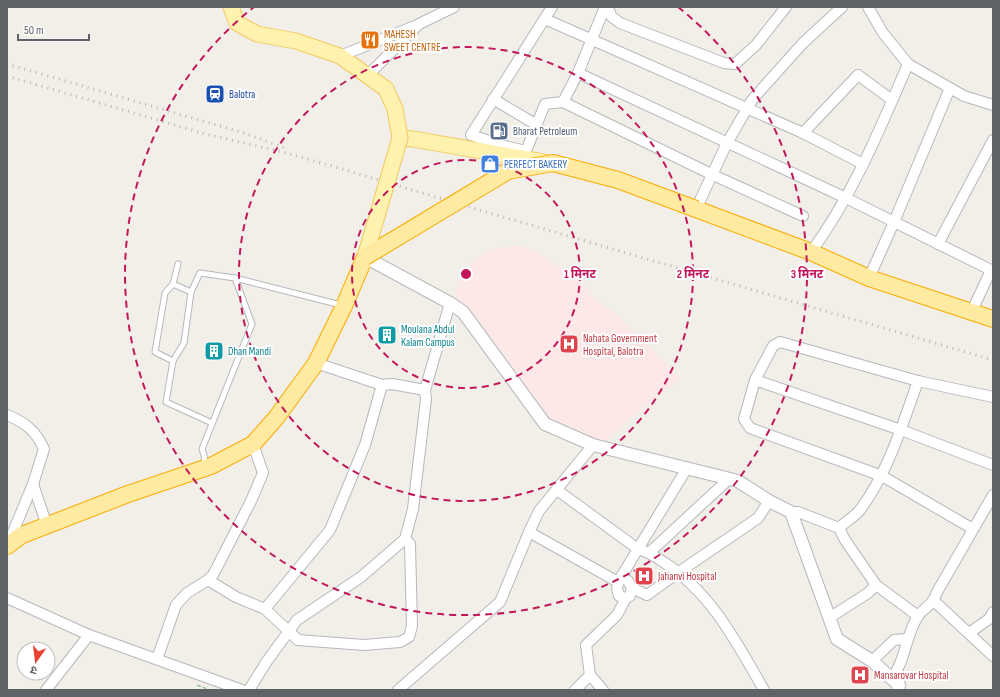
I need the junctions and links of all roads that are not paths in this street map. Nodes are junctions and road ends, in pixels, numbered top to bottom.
1 (231, 7) edge
2 (454, 7) edge
3 (552, 7) edge
4 (605, 7) edge
5 (608, 7) edge
6 (786, 7) edge
7 (842, 7) edge
8 (868, 7) edge
9 (544, 19) junction
10 (419, 24) junction
11 (592, 41) junction
12 (340, 56) junction
13 (908, 64) junction
14 (578, 74) junction
15 (368, 75) junction
16 (950, 88) junction
17 (493, 99) junction
18 (892, 100) junction
19 (563, 102) junction
20 (993, 105) edge
21 (747, 109) junction
22 (537, 125) junction
23 (803, 133) junction
24 (400, 138) junction
25 (993, 140) edge
26 (727, 143) junction
27 (553, 163) junction
28 (863, 164) junction
29 (711, 174) junction
30 (846, 198) junction
31 (696, 209) junction
32 (803, 216) dead end
33 (894, 222) junction
34 (938, 244) junction
35 (811, 252) junction
36 (365, 257) junction
37 (178, 264) dead end
38 (992, 271) edge
39 (235, 278) junction
40 (869, 278) junction
41 (173, 284) junction
42 (191, 292) junction
43 (450, 303) junction
44 (344, 306) junction
45 (971, 313) junction
46 (993, 319) edge
47 (173, 361) junction
48 (316, 363) junction
49 (755, 380) junction
50 (918, 381) junction
51 (382, 385) junction
52 (425, 390) junction
53 (993, 397) edge
54 (7, 415) edge
55 (212, 422) junction
56 (900, 430) junction
57 (253, 444) junction
58 (593, 445) junction
59 (993, 465) edge
60 (205, 468) junction
61 (687, 468) junction
62 (882, 476) junction
63 (729, 479) junction
64 (33, 484) junction
65 (557, 490) junction
66 (993, 495) edge
67 (769, 501) junction
68 (791, 512) junction
69 (47, 526) junction
70 (839, 528) junction
71 (973, 529) junction
72 (530, 532) junction
73 (405, 539) junction
74 (7, 546) edge
75 (638, 549) junction
76 (650, 552) junction
77 (679, 572) junction
78 (208, 580) junction
79 (618, 582) junction
80 (876, 585) junction
81 (632, 588) junction
82 (7, 598) edge
83 (626, 598) junction
84 (934, 601) junction
85 (265, 609) junction
86 (993, 612) edge
87 (918, 616) junction
88 (829, 618) junction
89 (289, 630) junction
90 (969, 633) junction
91 (89, 635) junction
92 (907, 639) junction
93 (993, 656) edge
94 (157, 659) junction
95 (872, 661) junction
96 (590, 675) junction
97 (898, 686) edge
98 (46, 690) edge
99 (242, 690) edge
100 (249, 690) edge
101 (398, 690) edge
102 (576, 690) edge
103 (603, 690) edge
104 (764, 690) edge

1 - 12 main road
2 - 10 street
3 - 9 street
4 - 11 street
5 - 6 street
7 - 21 street
8 - 13 street
9 - 11 street
9 - 17 street
10 - 12 street
10 - 15 street
11 - 14 street
11 - 21 street
12 - 15 main road
13 - 16 street
13 - 18 street
14 - 19 street
14 - 26 street
15 - 24 main road, bridge
16 - 20 street
16 - 33 street
17 - 22 street
17 - 22 street
18 - 23 street
18 - 28 street
19 - 22 street
19 - 29 street
21 - 23 street
21 - 26 street
23 - 28 street
24 - 27 main road, bridge
24 - 36 main road, bridge
25 - 34 street
26 - 29 street
26 - 30 street
27 - 31 highway, bridge
27 - 36 highway, bridge
28 - 30 street
29 - 31 street
29 - 32 street
30 - 33 street
30 - 35 street
31 - 35 highway
33 - 34 street
33 - 40 street
34 - 38 street
35 - 40 highway
36 - 43 street
36 - 44 highway
37 - 41 lane
38 - 45 street
39 - 42 lane
39 - 44 lane
39 - 55 lane
40 - 45 highway
41 - 42 lane
41 - 47 lane
42 - 47 lane
43 - 52 street
43 - 58 street
44 - 48 highway
45 - 46 highway
47 - 55 lane
48 - 51 street
48 - 57 highway
49 - 50 street
49 - 56 street
49 - 62 street
50 - 53 street
50 - 56 street
51 - 52 street
51 - 85 street
52 - 73 street
54 - 64 street
55 - 60 lane
56 - 59 street
56 - 62 street
57 - 60 highway
57 - 78 street
58 - 61 street
58 - 65 street
60 - 69 highway
61 - 63 street
61 - 75 street
62 - 70 street
62 - 71 street
63 - 67 street
63 - 76 street
64 - 69 street
64 - 74 street
65 - 72 street
65 - 75 street
66 - 71 street
67 - 68 street
67 - 77 street
68 - 70 street
68 - 88 street
69 - 74 highway
70 - 80 street
71 - 84 street
72 - 79 street
72 - 101 street
73 - 89 street
73 - 89 street
75 - 76 street
75 - 79 street
76 - 77 street
77 - 81 street
77 - 104 street
78 - 85 street
78 - 94 street
79 - 81 street
79 - 83 street
80 - 87 street
80 - 88 street
81 - 83 street
82 - 91 street
83 - 96 street
84 - 87 street
84 - 90 street
85 - 89 street
86 - 90 street
87 - 92 street
88 - 95 street
89 - 100 street
90 - 93 street
91 - 94 street
91 - 98 street
92 - 95 street
92 - 97 street
94 - 99 street
95 - 97 street
96 - 102 street
96 - 103 street

